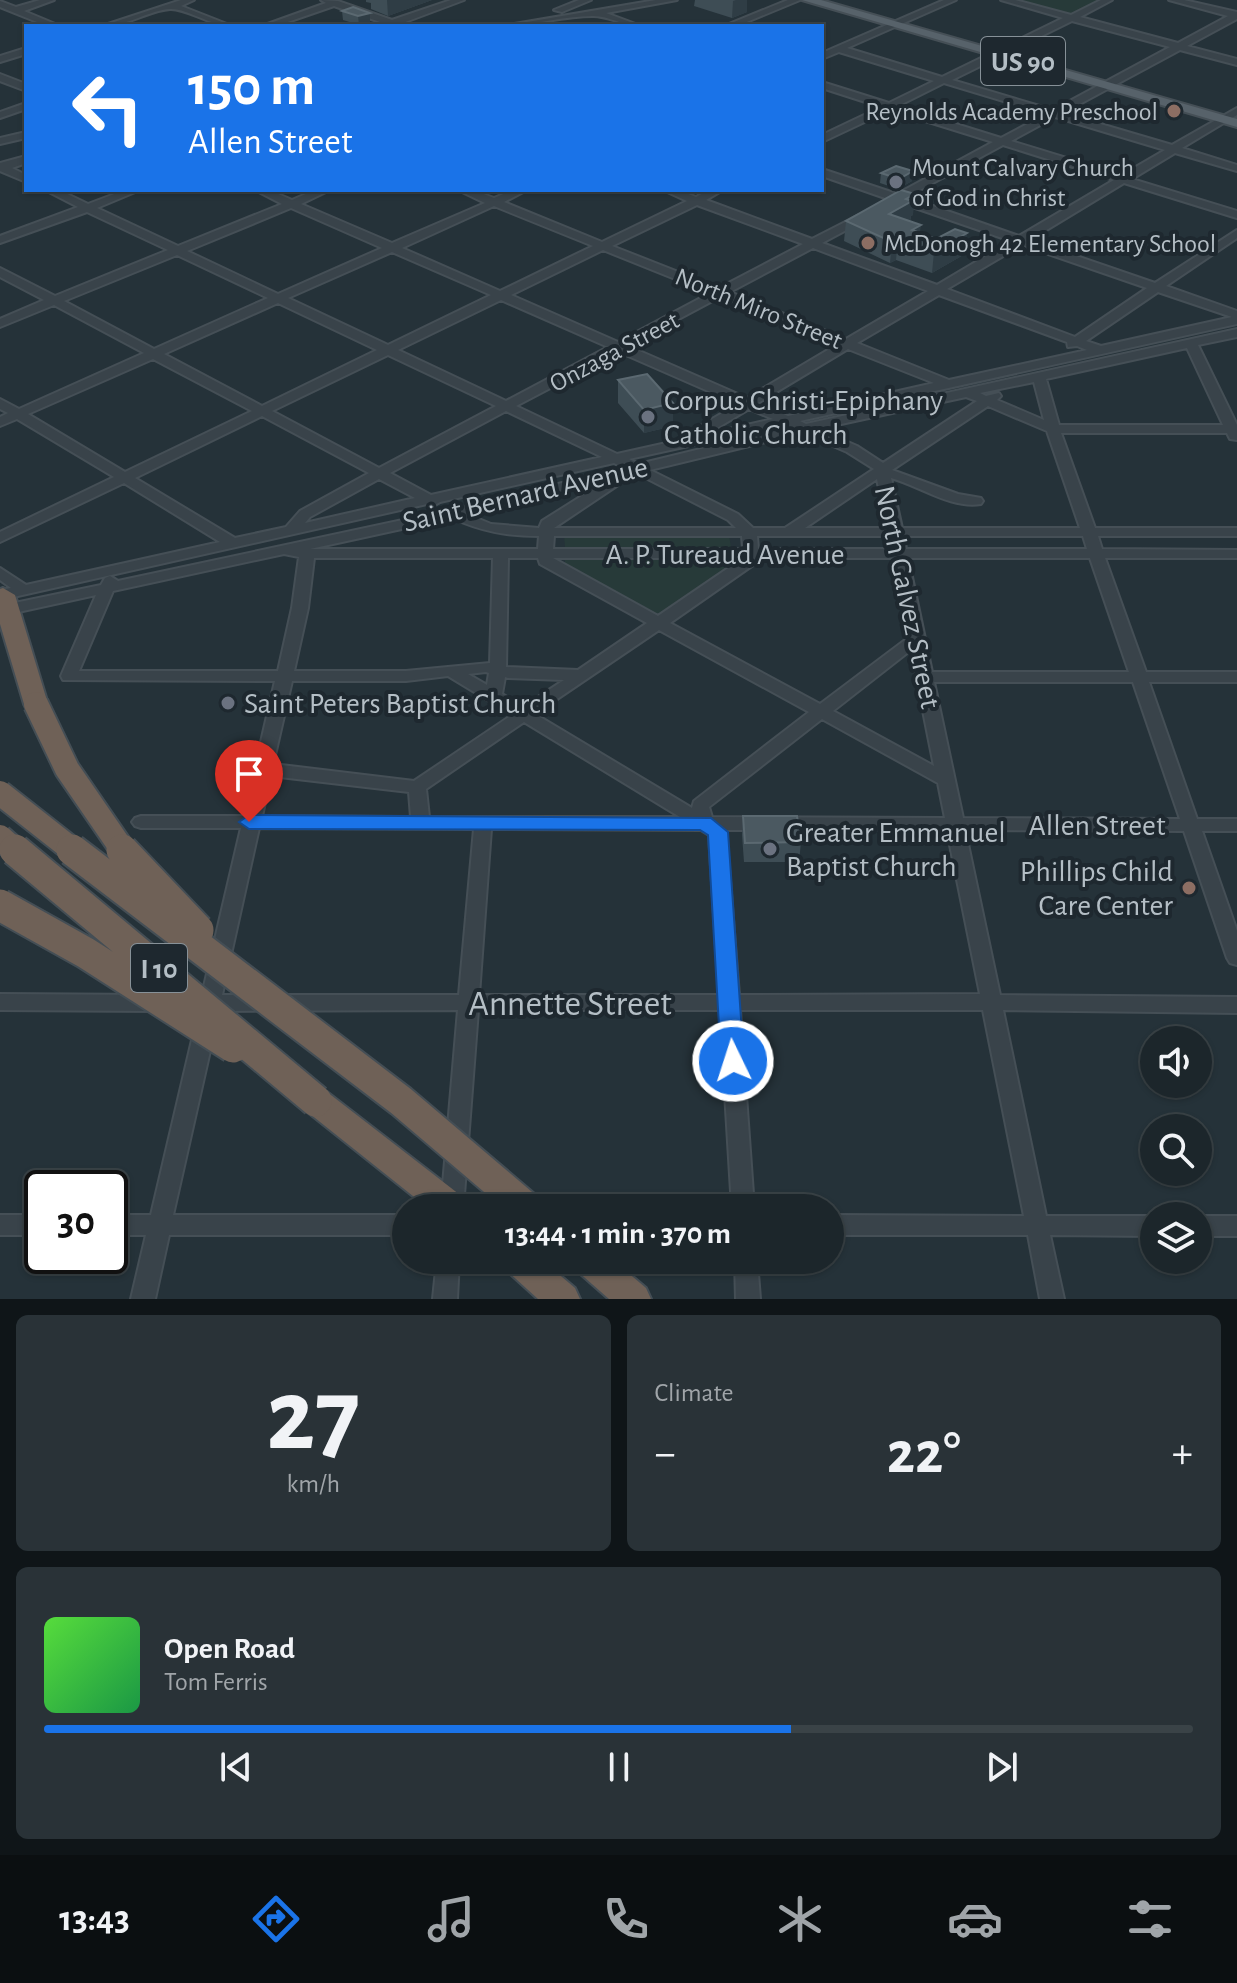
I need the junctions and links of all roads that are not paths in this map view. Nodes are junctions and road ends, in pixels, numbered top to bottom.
1 (38, 0) edge
2 (50, 0) edge
3 (157, 0) edge
4 (190, 0) edge
5 (460, 0) edge
6 (469, 0) edge
7 (553, 0) edge
8 (587, 0) edge
9 (673, 0) edge
10 (796, 0) edge
11 (808, 0) edge
12 (834, 0) edge
13 (952, 0) edge
14 (1005, 0) edge
15 (1108, 0) edge
16 (1173, 0) edge
17 (330, 2) edge
18 (627, 4) edge
19 (172, 6) junction
20 (573, 6) junction
21 (5, 10) edge
22 (594, 12) junction
23 (1236, 16) edge
24 (1072, 18) junction
25 (899, 22) junction
26 (49, 24) edge
27 (114, 24) edge
28 (222, 24) edge
29 (272, 24) edge
30 (390, 24) edge
31 (396, 24) edge
32 (396, 24) edge
33 (503, 24) edge
34 (520, 24) edge
35 (569, 24) edge
36 (630, 24) edge
37 (734, 24) edge
38 (1178, 46) junction
39 (839, 49) junction
40 (24, 52) edge
41 (1001, 52) junction
42 (824, 55) edge
43 (0, 59) edge
44 (1237, 62) edge
45 (0, 77) edge
46 (944, 80) junction
47 (1110, 82) junction
48 (824, 86) edge
49 (24, 87) edge
50 (888, 106) junction
51 (24, 107) edge
52 (1054, 113) junction
53 (0, 115) edge
54 (1233, 116) edge
55 (24, 135) edge
56 (824, 138) edge
57 (0, 141) edge
58 (1000, 141) junction
59 (1173, 149) junction
60 (24, 150) edge
61 (24, 159) edge
62 (1, 165) edge
63 (1237, 168) edge
64 (824, 173) edge
65 (24, 178) edge
66 (1122, 179) junction
67 (54, 192) edge
68 (130, 192) edge
69 (265, 192) edge
70 (320, 192) edge
71 (468, 192) edge
72 (517, 192) edge
73 (674, 192) edge
74 (714, 192) edge
75 (898, 199) junction
76 (697, 200) junction
77 (494, 202) junction
78 (292, 204) junction
79 (884, 206) edge
80 (88, 208) junction
81 (870, 214) edge
82 (1237, 215) edge
83 (1237, 233) edge
84 (0, 240) edge
85 (1024, 242) junction
86 (814, 243) junction
87 (603, 246) junction
88 (392, 248) junction
89 (180, 250) junction
90 (0, 272) edge
91 (1157, 288) junction
92 (941, 291) junction
93 (721, 293) junction
94 (500, 295) junction
95 (282, 297) junction
96 (55, 300) junction
97 (1237, 318) edge
98 (0, 323) edge
99 (1237, 333) edge
100 (1206, 340) junction
101 (1078, 341) junction
102 (1191, 343) junction
103 (1237, 343) edge
104 (849, 345) junction
105 (620, 347) junction
106 (385, 350) junction
107 (1101, 350) junction
108 (153, 354) junction
109 (1114, 360) junction
110 (1040, 370) junction
111 (1017, 381) junction
112 (945, 383) junction
113 (967, 392) junction
114 (988, 400) junction
115 (0, 403) edge
116 (749, 404) junction
117 (508, 408) junction
118 (263, 410) junction
119 (19, 414) junction
120 (785, 419) junction
121 (0, 422) edge
122 (805, 428) junction
123 (1053, 429) junction
124 (1235, 433) edge
125 (684, 441) junction
126 (616, 458) junction
127 (636, 468) junction
128 (883, 472) junction
129 (380, 473) junction
130 (127, 478) junction
131 (429, 500) junction
132 (976, 501) dead end
133 (454, 513) junction
134 (349, 519) junction
135 (544, 532) junction
136 (749, 532) junction
137 (789, 532) junction
138 (895, 532) junction
139 (1088, 532) junction
140 (1237, 532) edge
141 (0, 538) edge
142 (297, 542) junction
143 (233, 543) junction
144 (501, 554) junction
145 (545, 554) junction
146 (750, 554) junction
147 (900, 554) junction
148 (1096, 554) junction
149 (1237, 554) edge
150 (114, 570) junction
151 (107, 588) junction
152 (6, 595) edge
153 (660, 622) junction
154 (917, 638) junction
155 (498, 670) junction
156 (451, 671) junction
157 (284, 675) junction
158 (582, 675) junction
159 (925, 677) junction
160 (1139, 677) junction
161 (1237, 677) edge
162 (493, 697) junction
163 (823, 710) junction
164 (522, 715) junction
165 (263, 769) junction
166 (946, 780) junction
167 (417, 787) junction
168 (0, 793) edge
169 (141, 822) dead end
170 (249, 822) junction
171 (421, 822) junction
172 (483, 823) junction
173 (704, 823) junction
174 (1191, 825) junction
175 (1237, 825) edge
176 (955, 826) junction
177 (0, 837) edge
178 (0, 905) edge
179 (1237, 958) edge
180 (260, 990) junction
181 (469, 1001) junction
182 (0, 1002) edge
183 (729, 1002) junction
184 (991, 1002) junction
185 (209, 1003) junction
186 (1237, 1005) edge
187 (316, 1101) junction
188 (434, 1194) edge
189 (453, 1194) edge
190 (511, 1194) edge
191 (742, 1194) edge
192 (160, 1224) junction
193 (0, 1225) edge
194 (24, 1225) edge
195 (128, 1225) edge
196 (392, 1225) edge
197 (844, 1225) edge
198 (1037, 1226) junction
199 (1140, 1226) edge
200 (1212, 1226) edge
201 (1237, 1226) edge
202 (447, 1274) edge
203 (534, 1274) edge
204 (605, 1274) edge
205 (747, 1274) edge
206 (143, 1299) edge
207 (445, 1299) edge
208 (563, 1299) edge
209 (634, 1299) edge
210 (748, 1299) edge
211 (1052, 1299) edge

1 - 21 street
2 - 21 street
3 - 19 street
4 - 19 street
5 - 31 street
6 - 32 street
7 - 20 street
8 - 20 street
9 - 18 street
10 - 37 street
11 - 25 main road, US 90
12 - 25 main road, US 90
13 - 25 street
14 - 24 street
15 - 24 street
16 - 23 street
17 - 29 street
17 - 30 street
18 - 22 street
19 - 27 street
19 - 28 street
20 - 22 street
20 - 33 street
21 - 26 street
22 - 34 street
22 - 35 street
22 - 36 street
23 - 38 street
24 - 38 street
24 - 41 street
25 - 39 street
25 - 41 main road, US 90
38 - 44 street
38 - 47 street
39 - 42 street
39 - 46 street
40 - 43 street
41 - 46 street
41 - 47 main road, US 90
45 - 49 street
46 - 50 street
46 - 52 street
47 - 52 street
47 - 54 main road, US 90
48 - 50 street
50 - 56 street
50 - 58 street
51 - 53 street
52 - 58 street
52 - 59 street
54 - 59 street
55 - 57 street
58 - 66 street
58 - 75 street
59 - 63 street
59 - 66 street
60 - 62 street
61 - 62 street
62 - 65 street
64 - 75 street
66 - 82 street
66 - 85 street
67 - 80 street
68 - 80 street
69 - 78 street, North Galvez Street
70 - 78 street
71 - 77 street, North Miro Street
72 - 77 street
73 - 76 street
74 - 76 street
75 - 79 street
75 - 85 street
76 - 86 street
76 - 87 street
77 - 87 street, North Miro Street
77 - 88 street
78 - 88 street, North Galvez Street
78 - 89 street
80 - 84 street
80 - 89 street
81 - 86 street, Onzaga Street
83 - 91 street
85 - 91 street
85 - 92 street
86 - 92 street
86 - 93 street, Onzaga Street
87 - 93 street, North Miro Street
87 - 94 street
88 - 94 street, North Galvez Street
88 - 95 street
89 - 95 street
89 - 96 street
90 - 96 street
91 - 97 street
91 - 101 street
92 - 101 street
92 - 104 street
93 - 104 street, North Miro Street
93 - 105 street, Onzaga Street
94 - 105 street, North Galvez Street
94 - 106 street
95 - 106 street
95 - 108 street
96 - 98 street
96 - 108 street
97 - 107 street, Saint Bernard Avenue
99 - 100 street, Saint Bernard Avenue
100 - 102 street, Saint Bernard Avenue
100 - 103 street
101 - 107 street
101 - 110 street
102 - 109 street, Saint Bernard Avenue
102 - 124 street
104 - 112 street, North Miro Street
104 - 116 street
105 - 116 street, North Galvez Street
105 - 117 street, Onzaga Street
106 - 117 street
106 - 118 street
107 - 109 street
107 - 110 street, Saint Bernard Avenue
108 - 118 street
108 - 119 street
109 - 110 street, Saint Bernard Avenue
110 - 111 street, Saint Bernard Avenue
110 - 112 street, Saint Bernard Avenue
110 - 123 street
111 - 113 street, Saint Bernard Avenue
111 - 114 street
112 - 113 street, North Miro Street
112 - 120 street, Saint Bernard Avenue
113 - 114 street, North Miro Street
113 - 122 street, Saint Bernard Avenue
114 - 123 street, North Miro Street
114 - 128 street
115 - 119 street
116 - 120 street, North Galvez Street
116 - 125 street
117 - 126 street
117 - 129 street, Onzaga Street
118 - 129 street
118 - 130 street
119 - 121 street
119 - 130 street
120 - 122 street, North Galvez Street
120 - 125 street, Saint Bernard Avenue
122 - 127 street, Saint Bernard Avenue
122 - 128 street, North Galvez Street
123 - 124 street
123 - 139 street
125 - 126 street, Saint Bernard Avenue
126 - 127 street
126 - 131 street, Saint Bernard Avenue
127 - 133 street, Saint Bernard Avenue
127 - 135 street
127 - 136 street
128 - 132 street
128 - 137 street
128 - 138 street, North Galvez Street
129 - 131 street
129 - 142 street, Onzaga Street
130 - 141 street
130 - 143 street
131 - 133 street
131 - 134 street, Saint Bernard Avenue
133 - 134 street, A. P. Tureaud Avenue
133 - 135 street, A. P. Tureaud Avenue
133 - 142 street, Saint Bernard Avenue
134 - 142 street, Saint Bernard Avenue
135 - 136 street, A. P. Tureaud Avenue
135 - 145 street
136 - 137 street, A. P. Tureaud Avenue
136 - 146 street
137 - 138 street, A. P. Tureaud Avenue
138 - 139 street, A. P. Tureaud Avenue
138 - 147 street, North Galvez Street
139 - 140 street, A. P. Tureaud Avenue
139 - 148 street
142 - 143 street, Saint Bernard Avenue
142 - 144 street, A. P. Tureaud Avenue
142 - 151 street, A. P. Tureaud Avenue
142 - 157 street
143 - 150 street, Saint Bernard Avenue
144 - 145 street, A. P. Tureaud Avenue
144 - 155 street
145 - 146 street, A. P. Tureaud Avenue
145 - 153 street
146 - 147 street, A. P. Tureaud Avenue
146 - 153 street
147 - 148 street, A. P. Tureaud Avenue
147 - 154 street, North Galvez Street
148 - 149 street, A. P. Tureaud Avenue
148 - 160 street
150 - 151 street
150 - 152 street, Saint Bernard Avenue
151 - 152 street
151 - 157 street
152 - 180 highway, bridge
153 - 158 street
153 - 163 street
154 - 159 street, North Galvez Street
154 - 163 street
155 - 156 street
155 - 158 street
155 - 162 street
156 - 157 street
156 - 162 street
157 - 165 street
158 - 164 street
159 - 160 street
159 - 166 street, North Galvez Street
160 - 161 street
160 - 174 street
162 - 164 street
163 - 166 street
163 - 173 street
164 - 167 street
164 - 173 street
165 - 167 street
165 - 170 street
166 - 176 street, North Galvez Street
167 - 171 street
168 - 180 highway, I 10, bridge
169 - 170 street, Allen Street
170 - 171 street, Allen Street
170 - 185 street
171 - 172 street, Allen Street
172 - 173 street, Allen Street
172 - 181 street
173 - 176 street, Allen Street
173 - 183 street
174 - 175 street, Allen Street
174 - 176 street, Allen Street
174 - 179 street
176 - 184 street, North Galvez Street
177 - 187 highway, I 10, bridge
178 - 187 highway, bridge
180 - 190 highway, I 10, bridge
181 - 183 street, Annette Street
181 - 185 street, Annette Street
181 - 189 street
182 - 185 street, Annette Street
183 - 184 street, Annette Street
183 - 191 street
184 - 186 street, Annette Street
184 - 198 street, North Galvez Street
185 - 192 street
187 - 188 highway, I 10
192 - 195 street
192 - 196 street
192 - 206 street
193 - 194 street
197 - 198 street
198 - 199 street
198 - 211 street, North Galvez Street
200 - 201 street
202 - 207 street
203 - 208 highway
204 - 209 highway
205 - 210 street

